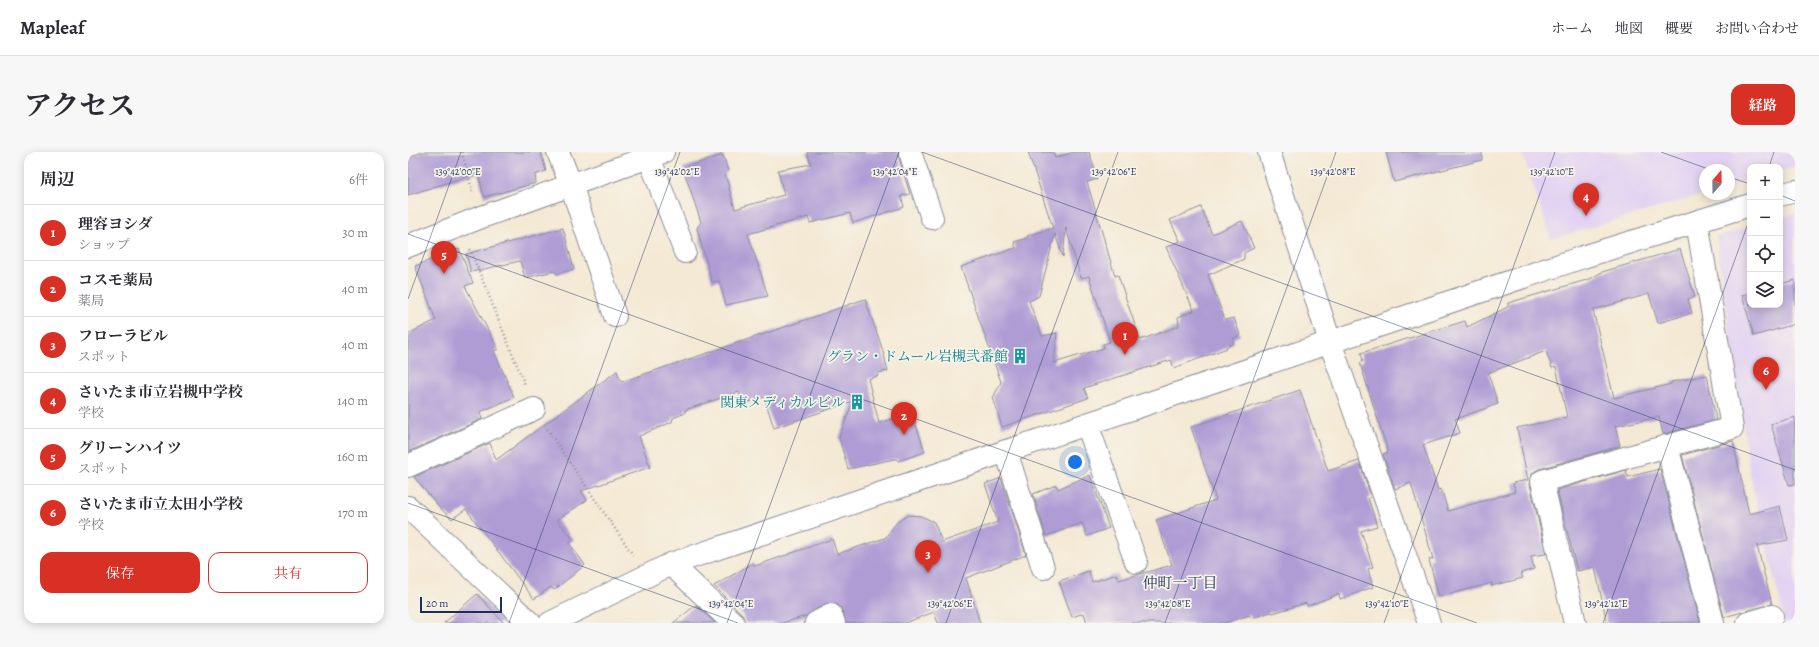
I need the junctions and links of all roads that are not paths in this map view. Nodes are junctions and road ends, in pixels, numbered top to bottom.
1 (558, 152) edge
2 (910, 152) edge
3 (1269, 152) edge
4 (656, 154) edge
5 (571, 185) junction
6 (1795, 191) edge
7 (1783, 194) edge
8 (1747, 206) edge
9 (932, 218) dead end
10 (1697, 222) junction
11 (408, 246) edge
12 (685, 252) dead end
13 (615, 316) dead end
14 (1330, 342) junction
15 (534, 409) dead end
16 (1087, 424) junction
17 (1666, 446) junction
18 (1006, 451) junction
19 (408, 466) edge
20 (408, 507) edge
21 (1136, 562) dead end
22 (671, 564) junction
23 (1043, 568) dead end
24 (1772, 616) dead end
25 (530, 623) edge
26 (550, 623) edge
27 (733, 623) edge
28 (816, 623) edge
29 (834, 623) edge
30 (1429, 623) edge
31 (1575, 623) edge
32 (1713, 623) edge
33 (1748, 623) edge

1 - 5 street
2 - 9 street
3 - 14 street
4 - 5 street
4 - 12 street
5 - 11 street
5 - 13 street
6 - 7 street
8 - 10 street
10 - 14 street
10 - 17 street
14 - 16 street
14 - 30 street
15 - 19 street
16 - 18 street
16 - 21 street
17 - 31 street
17 - 32 street
18 - 22 street
18 - 23 street
20 - 25 street
22 - 26 street
22 - 27 street
24 - 33 street
28 - 29 street

